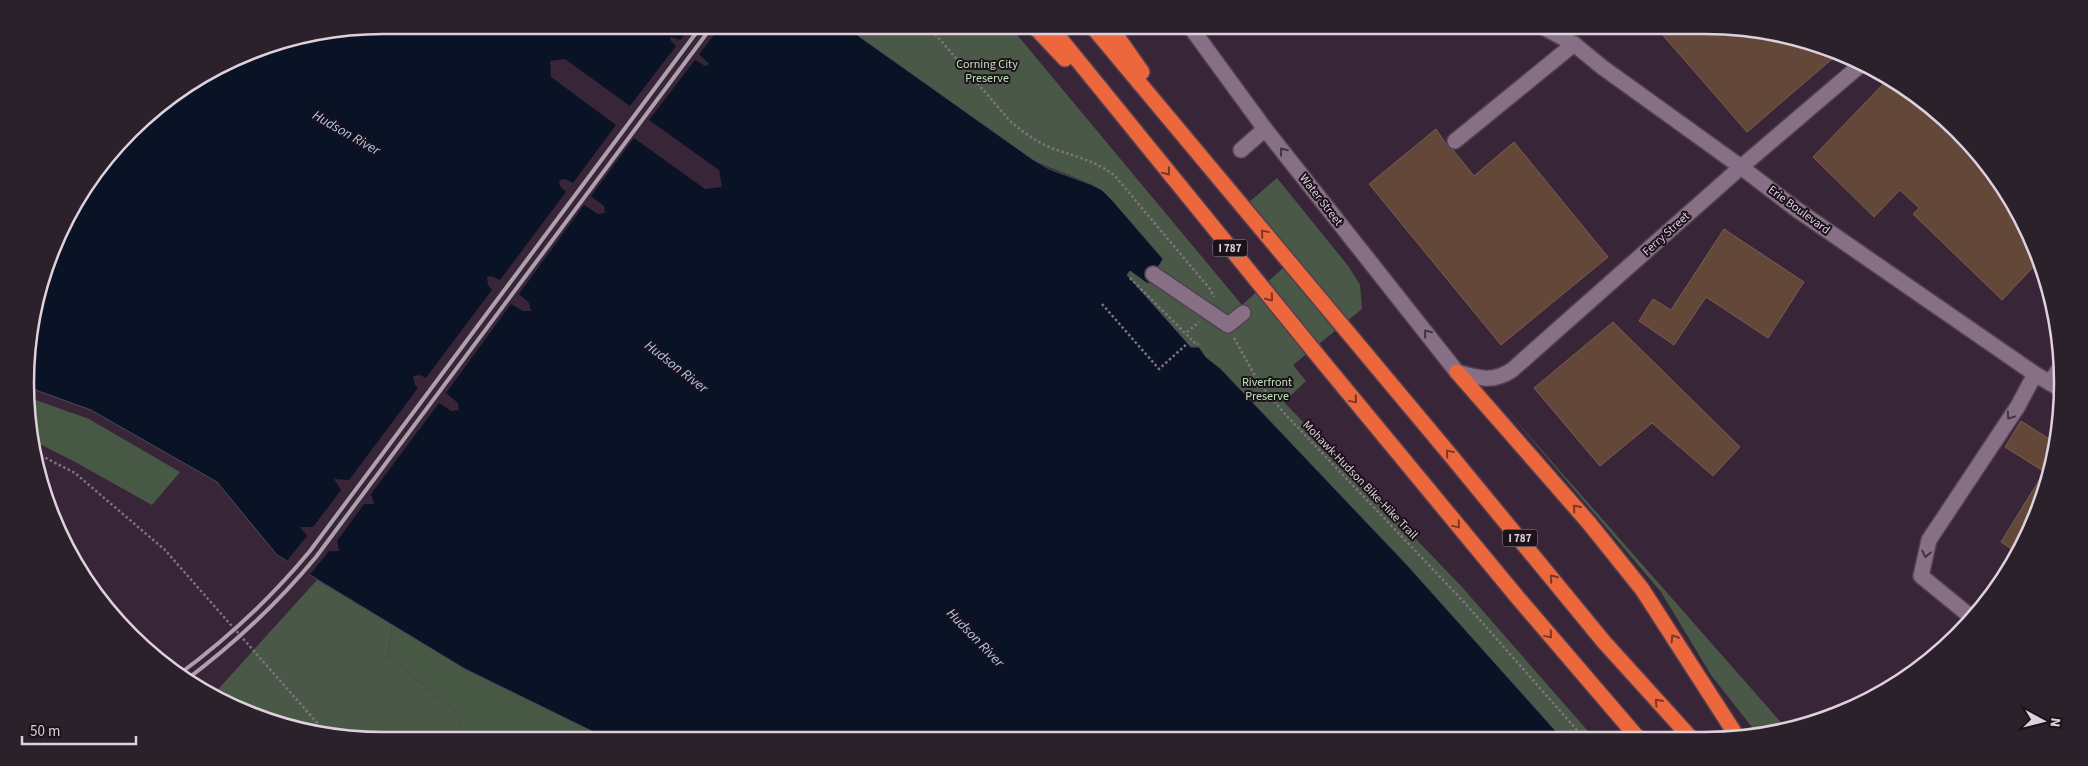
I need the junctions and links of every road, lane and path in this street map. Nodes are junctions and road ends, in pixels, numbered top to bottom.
1 (1041, 34) edge
2 (1056, 34) edge
3 (1098, 34) edge
4 (1115, 34) edge
5 (1196, 34) edge
6 (1563, 34) edge
7 (936, 35) edge
8 (1574, 44) junction
9 (1856, 69) edge
10 (1265, 129) junction
11 (1136, 135) junction
12 (1456, 140) dead end
13 (1241, 150) dead end
14 (1201, 158) junction
15 (1741, 167) junction
16 (1153, 274) dead end
17 (1130, 278) dead end
18 (1102, 304) dead end
19 (1218, 304) dead end
20 (1243, 313) dead end
21 (1228, 325) junction
22 (1188, 343) dead end
23 (1199, 344) dead end
24 (1457, 372) junction
25 (2035, 374) junction
26 (2054, 386) edge
27 (41, 456) edge
28 (1967, 614) edge
29 (322, 727) edge
30 (1734, 731) edge
31 (1579, 732) edge
32 (1633, 732) edge
33 (1686, 732) edge

1 - 11 highway
2 - 11 highway, I 787
3 - 14 highway, I 787
4 - 14 highway
5 - 10 street, Water Street
6 - 8 street, Erie Boulevard
7 - 19 path
8 - 12 street
8 - 15 street, Erie Boulevard
9 - 15 street, Ferry Street
10 - 13 street
24 -> 10 street, Water Street
11 -> 32 highway, I 787
33 -> 14 highway, I 787
15 - 24 street, Ferry Street
15 - 25 street, Erie Boulevard
16 - 21 street
17 - 23 path
18 - 22 path
20 - 21 street
21 - 31 path, Mohawk-Hudson Bike-Hike Trail
30 -> 24 highway
25 - 26 street, Erie Boulevard
25 -> 28 street
27 - 29 path

